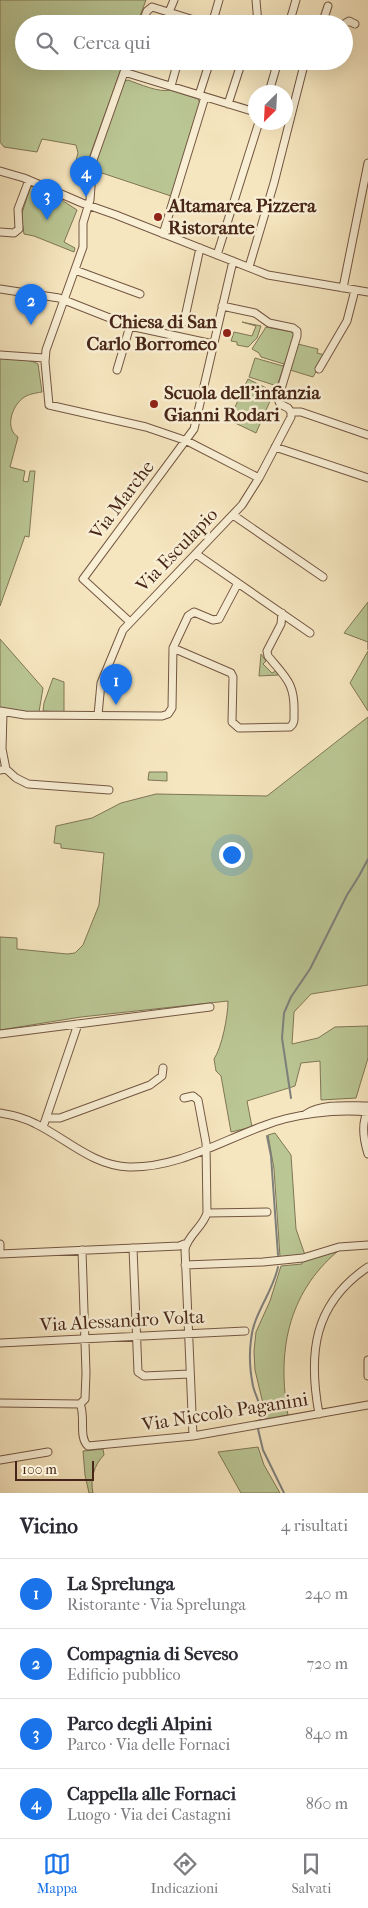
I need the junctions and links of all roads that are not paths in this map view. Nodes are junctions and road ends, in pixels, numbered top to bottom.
1 (174, 0) edge
2 (219, 0) edge
3 (256, 0) edge
4 (296, 0) edge
5 (328, 6) dead end
6 (169, 12) junction
7 (145, 15) edge
8 (176, 15) edge
9 (215, 15) edge
10 (257, 15) edge
11 (292, 15) edge
12 (325, 15) edge
13 (175, 70) edge
14 (208, 70) edge
15 (239, 70) edge
16 (275, 70) edge
17 (303, 70) edge
18 (124, 72) joint
19 (270, 85) edge
20 (170, 86) junction
21 (202, 96) junction
22 (228, 104) junction
23 (248, 110) edge
24 (257, 130) edge
25 (368, 163) edge
26 (0, 171) edge
27 (29, 180) junction
28 (89, 205) junction
29 (0, 232) edge
30 (163, 234) junction
31 (200, 248) junction
32 (218, 255) junction
33 (233, 261) junction
34 (249, 267) junction
35 (75, 270) junction
36 (343, 288) junction
37 (0, 289) edge
38 (355, 290) junction
39 (368, 292) edge
40 (140, 294) dead end
41 (64, 300) junction
42 (222, 306) junction
43 (184, 322) dead end
44 (130, 326) junction
45 (213, 344) junction
46 (0, 355) edge
47 (44, 358) junction
48 (319, 369) dead end
49 (117, 370) dead end
50 (291, 412) junction
51 (368, 435) edge
52 (187, 441) junction
53 (275, 447) junction
54 (259, 478) junction
55 (368, 478) edge
56 (233, 515) junction
57 (196, 554) junction
58 (323, 577) dead end
59 (238, 583) junction
60 (282, 614) junction
61 (130, 622) junction
62 (310, 633) dead end
63 (173, 648) junction
64 (2, 712) edge
65 (98, 715) junction
66 (3, 770) edge
67 (109, 790) dead end
68 (210, 1007) dead end
69 (78, 1024) junction
70 (0, 1034) edge
71 (163, 1068) dead end
72 (184, 1098) dead end
73 (368, 1110) edge
74 (354, 1111) junction
75 (0, 1112) edge
76 (304, 1115) junction
77 (47, 1118) junction
78 (366, 1124) edge
79 (42, 1127) junction
80 (206, 1151) junction
81 (368, 1154) edge
82 (267, 1212) dead end
83 (207, 1213) junction
84 (0, 1244) edge
85 (186, 1244) junction
86 (368, 1245) edge
87 (133, 1248) junction
88 (0, 1249) edge
89 (82, 1250) junction
90 (0, 1254) edge
91 (185, 1265) junction
92 (368, 1267) edge
93 (245, 1332) dead end
94 (188, 1334) junction
95 (137, 1336) junction
96 (86, 1340) junction
97 (0, 1343) edge
98 (368, 1360) edge
99 (190, 1374) junction
100 (368, 1376) edge
101 (0, 1403) edge
102 (80, 1404) junction
103 (368, 1405) edge
104 (319, 1414) junction
105 (193, 1436) junction
106 (48, 1452) dead end
107 (0, 1460) edge

1 - 6 street
2 - 9 street
3 - 10 street
4 - 11 street
5 - 12 street
6 - 7 street
6 - 8 street
13 - 20 street
14 - 21 street
15 - 22 street
16 - 19 street
17 - 34 street
18 - 20 street
18 - 28 street
20 - 21 street
21 - 22 street
21 - 30 street
22 - 23 street
24 - 32 street
25 - 36 street
26 - 27 street
27 - 28 street
27 - 29 street
28 - 30 street
28 - 35 street
30 - 31 street
31 - 32 street
31 - 43 street
32 - 33 street
33 - 34 street
33 - 42 street, Via Marche
34 - 36 street
35 - 40 street
35 - 41 street
36 - 38 street
37 - 41 street
38 - 39 street
38 - 48 street
41 - 44 street
41 - 47 street
42 - 45 street, Via Marche
42 - 50 street
44 - 45 street
44 - 49 street
45 - 52 street, Via Marche
46 - 47 street
47 - 52 street
50 - 51 street
50 - 53 street, Via Esculapio
52 - 54 street
52 - 61 street, Via Marche
53 - 54 street, Via Esculapio
53 - 55 street
54 - 56 street, Via Esculapio
56 - 57 street, Via Esculapio
56 - 58 street
57 - 59 street
57 - 61 street, Via Esculapio
59 - 60 street
59 - 63 street
60 - 62 street
60 - 63 street
61 - 65 street, Via Esculapio
63 - 65 street
64 - 65 street
64 - 66 street
66 - 67 street
68 - 69 street
69 - 70 street
69 - 77 street
71 - 77 street
72 - 80 street
73 - 74 street
73 - 76 street
73 - 78 street
74 - 76 street
74 - 78 street
75 - 79 street
76 - 80 street
77 - 79 street
78 - 81 street
79 - 80 street
80 - 83 street
82 - 83 street
83 - 85 street
84 - 88 street
85 - 87 street
85 - 91 street
86 - 91 street
87 - 89 street
87 - 95 street
89 - 90 street
89 - 96 street
91 - 94 street
92 - 104 street
93 - 94 street, Via Alessandro Volta
94 - 95 street, Via Alessandro Volta
94 - 99 street
95 - 96 street, Via Alessandro Volta
95 - 99 street
96 - 97 street, Via Alessandro Volta
96 - 102 street
98 - 100 street
99 - 105 street
101 - 102 street
102 - 105 street, Via Niccolò Paganini
103 - 104 street, Via Niccolò Paganini
104 - 105 street, Via Niccolò Paganini
106 - 107 street

